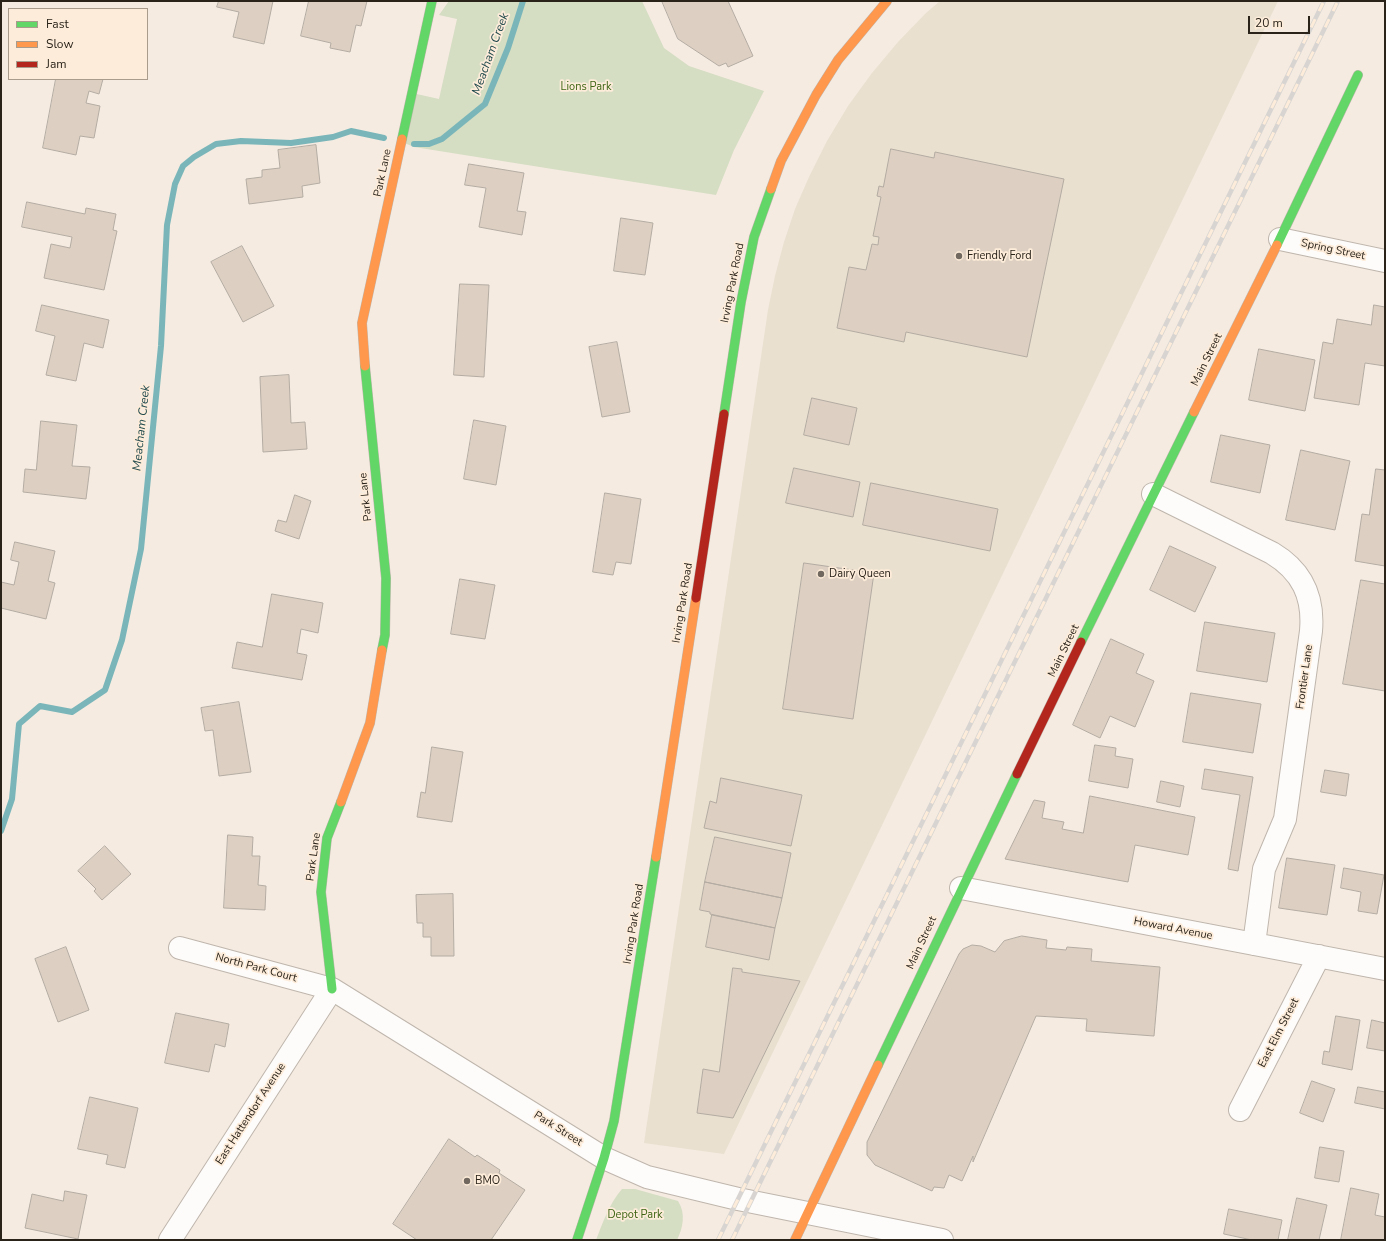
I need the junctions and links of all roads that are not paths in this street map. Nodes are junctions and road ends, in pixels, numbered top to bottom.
1 (432, 1) edge
2 (887, 1) edge
3 (1358, 74) dead end
4 (1280, 239) junction
5 (1385, 261) edge
6 (1153, 494) junction
7 (961, 888) junction
8 (1254, 944) junction
9 (180, 948) dead end
10 (1319, 956) junction
11 (1385, 969) edge
12 (332, 988) junction
13 (1240, 1110) dead end
14 (604, 1158) junction
15 (808, 1214) junction
16 (170, 1240) edge
17 (577, 1240) edge
18 (795, 1240) edge
19 (942, 1240) edge

1 - 12 street, Park Lane
2 - 14 street, Irving Park Road
3 - 4 street, Main Street
4 - 5 street, Spring Street
4 - 6 street, Main Street
6 - 7 street, Main Street
6 - 8 street, Frontier Lane
7 - 8 street, Howard Avenue
7 - 15 street, Main Street
8 - 10 street, Howard Avenue
9 - 12 street, North Park Court
10 - 11 street, Howard Avenue
10 - 13 street, East Elm Street
12 - 14 street, Park Street
12 - 16 street, East Hattendorf Avenue
14 - 15 street, Park Street
14 - 17 street, Irving Park Road
15 - 18 street, Main Street
15 - 19 street, Park Street

